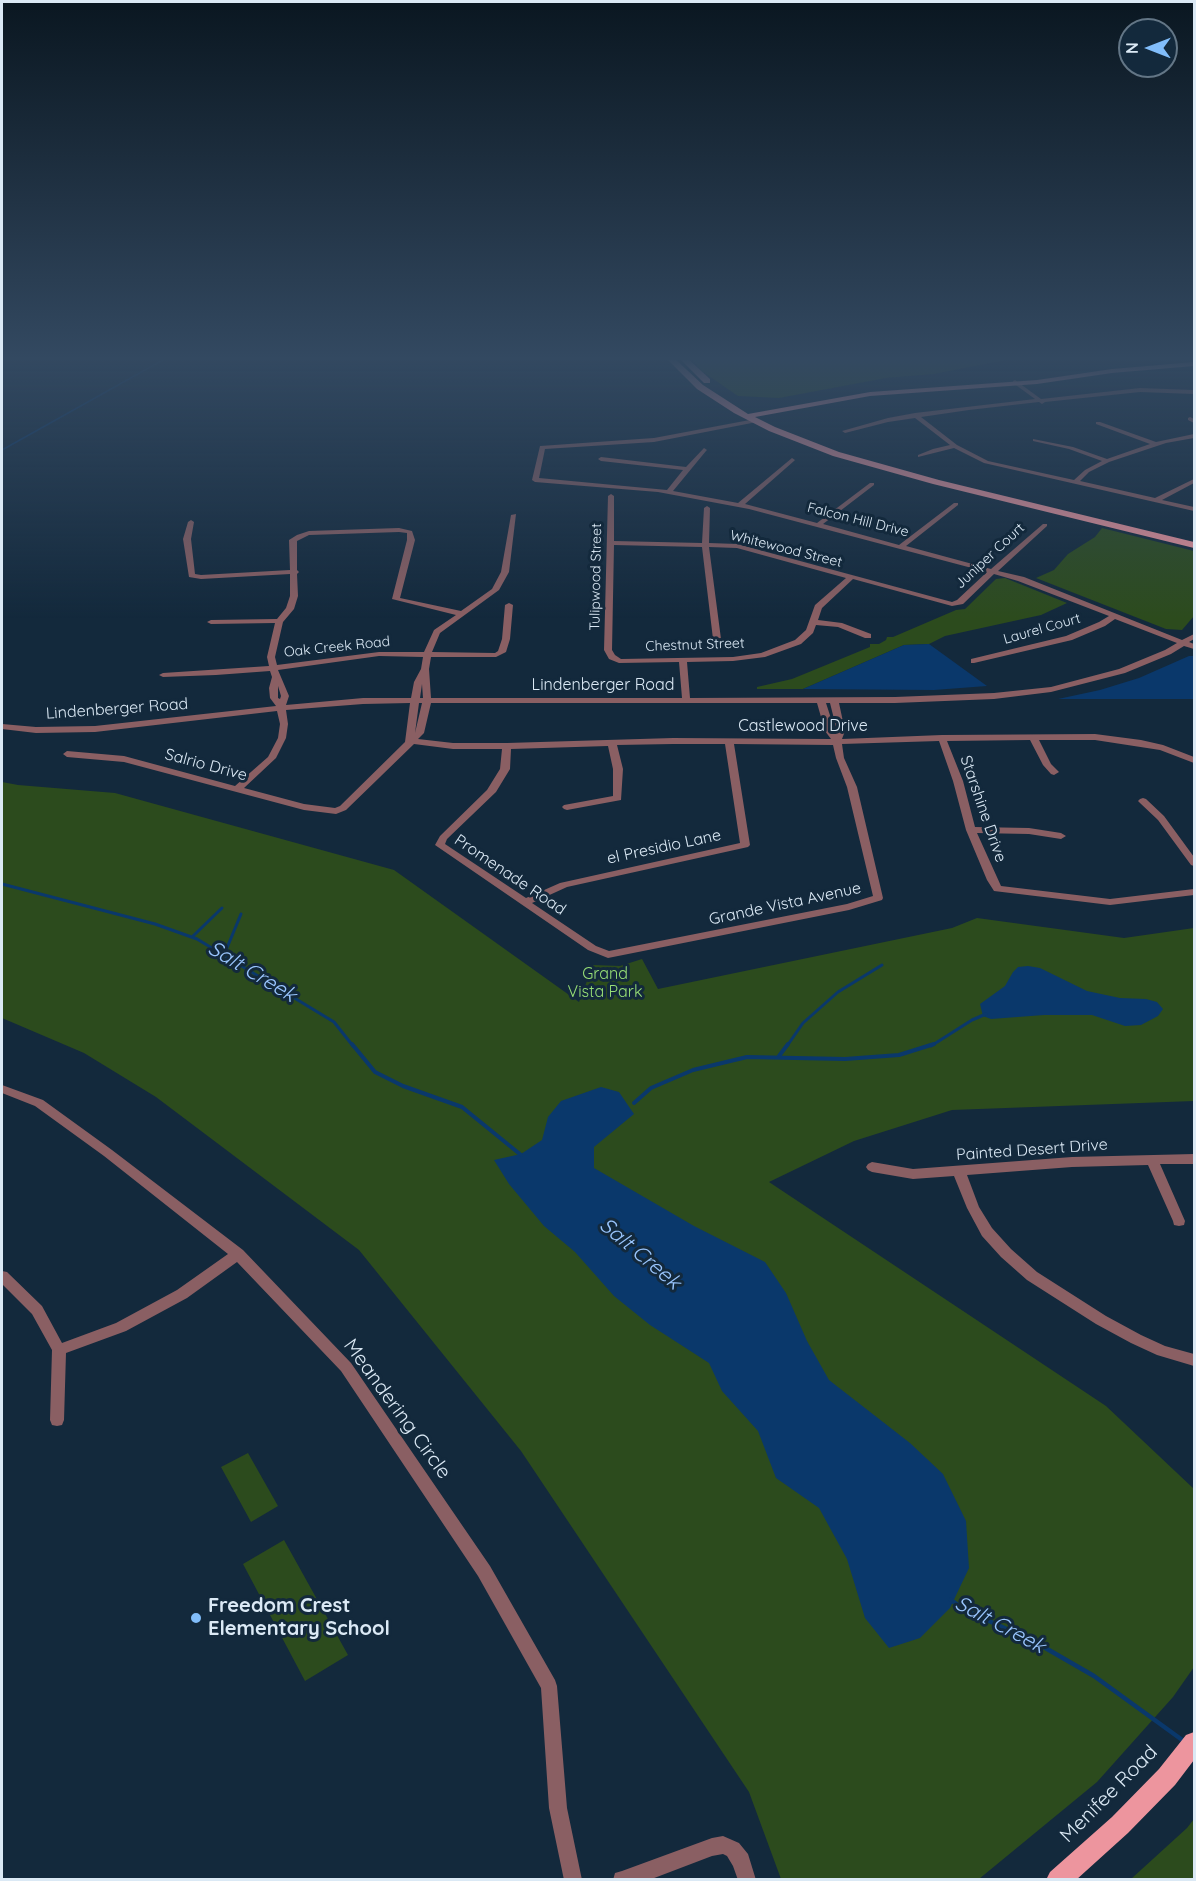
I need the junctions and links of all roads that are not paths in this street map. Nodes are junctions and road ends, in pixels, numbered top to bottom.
1 (595, 444) edge
2 (812, 444) edge
3 (834, 444) edge
4 (952, 444) edge
5 (1052, 444) edge
6 (1155, 444) edge
7 (955, 446) junction
8 (704, 450) dead end
9 (920, 456) dead end
10 (601, 459) dead end
11 (792, 460) dead end
12 (1107, 461) junction
13 (688, 469) junction
14 (1194, 481) edge
15 (1075, 482) junction
16 (872, 484) dead end
17 (669, 491) junction
18 (611, 496) dead end
19 (1157, 500) junction
20 (741, 504) junction
21 (956, 504) dead end
22 (707, 508) dead end
23 (1194, 509) edge
24 (514, 515) dead end
25 (191, 522) dead end
26 (819, 525) junction
27 (1045, 525) dead end
28 (1194, 536) edge
29 (610, 543) junction
30 (705, 544) junction
31 (1194, 544) edge
32 (902, 546) junction
33 (995, 570) junction
34 (295, 572) junction
35 (851, 577) junction
36 (509, 604) dead end
37 (952, 604) joint
38 (462, 614) junction
39 (1114, 616) junction
40 (279, 621) junction
41 (211, 622) dead end
42 (814, 622) junction
43 (868, 636) dead end
44 (1194, 636) edge
45 (717, 639) dead end
46 (1184, 643) junction
47 (1194, 647) edge
48 (427, 655) junction
49 (612, 657) joint
50 (683, 661) junction
51 (974, 662) dead end
52 (425, 669) junction
53 (275, 673) junction
54 (163, 675) dead end
55 (686, 699) junction
56 (821, 700) junction
57 (834, 700) junction
58 (416, 701) junction
59 (427, 701) junction
60 (281, 707) junction
61 (2, 727) edge
62 (1033, 736) junction
63 (942, 738) junction
64 (409, 741) junction
65 (729, 741) junction
66 (837, 742) junction
67 (612, 743) junction
68 (507, 746) junction
69 (67, 754) dead end
70 (1194, 760) edge
71 (1054, 772) dead end
72 (237, 789) junction
73 (1143, 801) dead end
74 (567, 807) dead end
75 (971, 831) junction
76 (1061, 836) dead end
77 (1194, 862) edge
78 (1194, 892) edge
79 (524, 903) junction
80 (608, 955) joint
81 (2, 1089) edge
82 (1194, 1159) edge
83 (1152, 1160) junction
84 (872, 1167) dead end
85 (958, 1171) junction
86 (1179, 1221) dead end
87 (238, 1254) junction
88 (2, 1276) edge
89 (59, 1350) junction
90 (1194, 1360) edge
91 (57, 1420) dead end
92 (1194, 1743) edge
93 (748, 1879) edge
94 (573, 1880) edge
95 (622, 1880) edge
96 (1058, 1880) edge

1 - 17 street, Falcon Hill Drive
2 - 31 main road
3 - 28 main road
4 - 7 street
5 - 12 street
6 - 12 street
7 - 9 street
7 - 15 street
8 - 13 street
10 - 13 street
11 - 20 street
12 - 15 street
13 - 17 street
14 - 19 street
15 - 19 street
16 - 26 street
17 - 20 street, Falcon Hill Drive
18 - 29 street, Tulipwood Street
19 - 23 street
20 - 26 street, Falcon Hill Drive
21 - 32 street
22 - 30 street
24 - 38 street
25 - 34 street
26 - 32 street, Falcon Hill Drive
27 - 33 street, Juniper Court
29 - 30 street, Whitewood Street
29 - 49 street, Tulipwood Street
30 - 35 street, Whitewood Street
30 - 45 street
32 - 33 street, Falcon Hill Drive
33 - 37 street, Juniper Court
33 - 39 street, Falcon Hill Drive
34 - 38 street
34 - 40 street
35 - 37 street, Whitewood Street
35 - 42 street, Chestnut Street
36 - 48 street, Oak Creek Road
38 - 48 street
39 - 46 street, Falcon Hill Drive
39 - 51 street, Laurel Court
40 - 41 street
40 - 53 street
42 - 43 street
42 - 50 street, Chestnut Street
44 - 46 street, Lindenberger Road
46 - 47 street, Falcon Hill Drive
46 - 57 street, Lindenberger Road
48 - 52 street
48 - 53 street, Oak Creek Road
49 - 50 street, Chestnut Street
50 - 55 street
52 - 58 street
52 - 59 street
53 - 54 street, Oak Creek Road
53 - 60 street
55 - 56 street, Lindenberger Road
55 - 59 street, Lindenberger Road
56 - 57 street, Lindenberger Road
56 - 66 street, Grande Vista Avenue
57 - 66 street, Grande Vista Avenue
58 - 59 street, Lindenberger Road
58 - 60 street, Lindenberger Road
58 - 64 street
59 - 64 street
60 - 61 street, Lindenberger Road
60 - 72 street
62 - 63 street, Castlewood Drive
62 - 70 street, Castlewood Drive
62 - 71 street
63 - 66 street, Castlewood Drive
63 - 75 street, Starshine Drive
64 - 68 street, Castlewood Drive
64 - 72 street, Salrio Drive
65 - 66 street, Castlewood Drive
65 - 67 street, Castlewood Drive
65 - 79 street, el Presidio Lane
66 - 80 street, Grande Vista Avenue
67 - 68 street, Castlewood Drive
67 - 74 street
68 - 79 street, Promenade Road
69 - 72 street, Salrio Drive
73 - 77 street
75 - 76 street
75 - 78 street, Starshine Drive
79 - 80 street, Promenade Road
81 - 87 street, Meandering Circle
82 - 83 street, Painted Desert Drive
83 - 85 street, Painted Desert Drive
83 - 86 street
84 - 85 street, Painted Desert Drive
85 - 90 street
87 - 89 street
87 - 94 street, Meandering Circle
88 - 89 street
89 - 91 street
92 - 96 main road, Menifee Road
93 - 95 street

